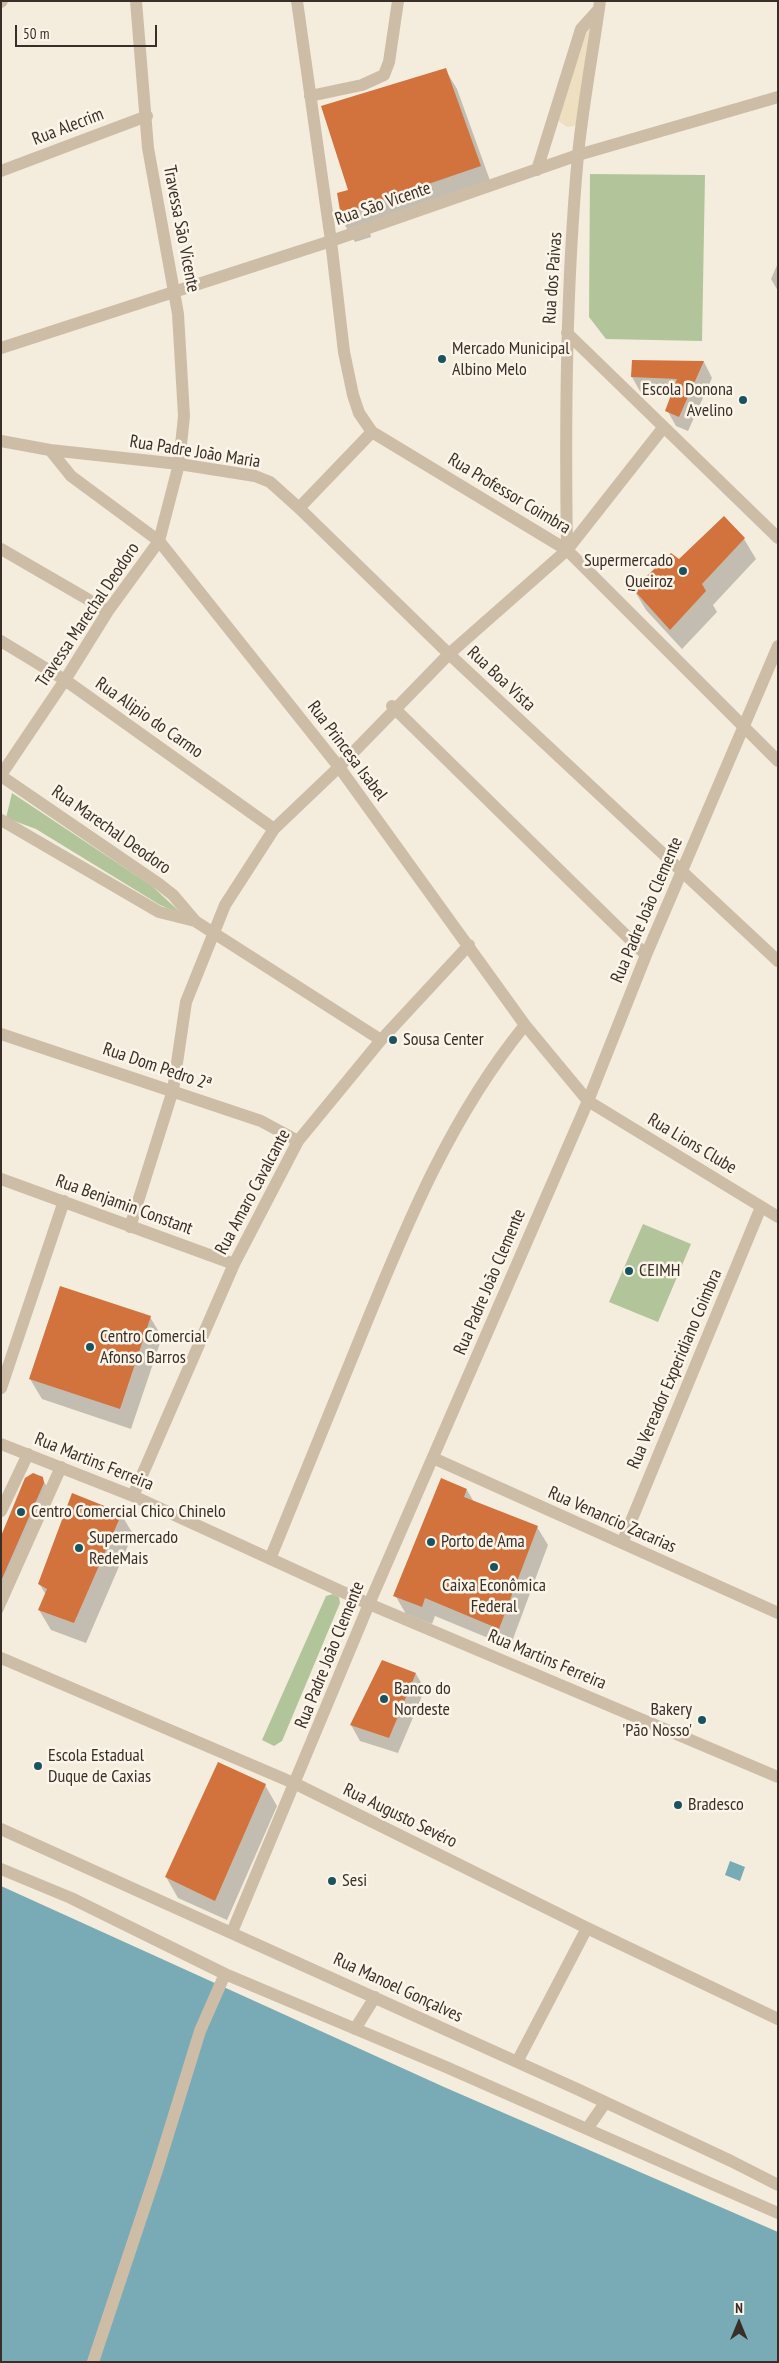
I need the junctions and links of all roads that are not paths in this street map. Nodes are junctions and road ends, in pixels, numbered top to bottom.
1 (136, 1) edge
2 (297, 1) edge
3 (398, 1) edge
4 (600, 5) edge
5 (310, 96) junction
6 (778, 97) edge
7 (147, 116) junction
8 (578, 155) junction
9 (1, 170) edge
10 (537, 170) junction
11 (331, 240) junction
12 (175, 292) junction
13 (567, 333) junction
14 (1, 348) edge
15 (663, 428) junction
16 (372, 432) junction
17 (1, 441) edge
18 (50, 450) junction
19 (179, 464) junction
20 (299, 508) junction
21 (778, 538) edge
22 (159, 542) junction
23 (1, 549) edge
24 (568, 550) junction
25 (108, 611) junction
26 (1, 640) edge
27 (778, 646) edge
28 (449, 654) junction
29 (65, 680) junction
30 (393, 707) junction
31 (744, 728) junction
32 (778, 761) edge
33 (339, 767) junction
34 (1, 776) edge
35 (1, 820) edge
36 (274, 829) junction
37 (683, 872) junction
38 (195, 921) junction
39 (213, 933) junction
40 (469, 945) junction
41 (646, 955) junction
42 (778, 961) edge
43 (525, 1025) junction
44 (1, 1034) edge
45 (381, 1040) junction
46 (173, 1090) junction
47 (588, 1101) junction
48 (298, 1141) junction
49 (1, 1179) edge
50 (64, 1201) junction
51 (761, 1207) junction
52 (778, 1217) edge
53 (130, 1227) junction
54 (234, 1264) junction
55 (1, 1388) edge
56 (1, 1444) edge
57 (28, 1454) junction
58 (433, 1458) junction
59 (61, 1467) junction
60 (133, 1496) junction
61 (1, 1511) edge
62 (622, 1544) junction
63 (270, 1558) junction
64 (1, 1601) edge
65 (369, 1604) junction
66 (778, 1613) edge
67 (1, 1658) edge
68 (778, 1777) edge
69 (296, 1784) junction
70 (1, 1829) edge
71 (1, 1869) edge
72 (1, 1876) edge
73 (587, 1928) junction
74 (232, 1932) junction
75 (162, 1943) junction
76 (222, 1979) junction
77 (375, 1997) junction
78 (778, 2019) edge
79 (355, 2029) junction
80 (518, 2062) junction
81 (605, 2103) junction
82 (587, 2129) junction
83 (778, 2185) edge
84 (778, 2213) edge
85 (93, 2362) edge

1 - 7 street, Travessa São Vicente
2 - 5 street
3 - 5 street
4 - 8 street, Rua dos Paivas
4 - 10 street, Rua dos Paivas
5 - 11 street
6 - 8 street, Rua São Vicente
7 - 9 street, Rua Alecrim
7 - 12 street, Travessa São Vicente
8 - 10 street, Rua São Vicente
8 - 13 street, Rua dos Paivas
10 - 11 street, Rua São Vicente
11 - 12 street, Rua São Vicente
11 - 16 street
12 - 14 street, Rua São Vicente
12 - 19 street, Travessa São Vicente
13 - 15 street
13 - 24 street, Rua dos Paivas
15 - 21 street
15 - 24 street
16 - 20 street
16 - 24 street, Rua Professor Coimbra
17 - 18 street, Rua Padre João Maria
18 - 19 street, Rua Padre João Maria
18 - 22 street, Rua Princesa Isabel
19 - 20 street, Rua Padre João Maria
19 - 22 street, Travessa Marechal Deodoro
20 - 28 street, Rua Boa Vista
22 - 25 street, Travessa Marechal Deodoro
22 - 33 street, Rua Princesa Isabel
23 - 25 street
24 - 28 street
24 - 31 street, Rua Professor Coimbra
25 - 29 street, Travessa Marechal Deodoro
26 - 29 street, Rua Alipio do Carmo
27 - 31 street, Rua Padre João Clemente
28 - 30 street
28 - 37 street, Rua Boa Vista
29 - 34 street, Travessa Marechal Deodoro
29 - 36 street, Rua Alipio do Carmo
30 - 33 street
30 - 41 street
31 - 32 street, Rua Professor Coimbra
31 - 37 street, Rua Padre João Clemente
33 - 36 street
33 - 40 street, Rua Princesa Isabel
34 - 38 street, Rua Marechal Deodoro
35 - 38 street, Rua Marechal Deodoro
36 - 39 street
37 - 41 street, Rua Padre João Clemente
37 - 42 street, Rua Boa Vista
38 - 39 street, Rua Marechal Deodoro
39 - 45 street, Rua Marechal Deodoro
39 - 46 street
40 - 43 street, Rua Princesa Isabel
40 - 45 street, Rua Amaro Cavalcante
41 - 47 street, Rua Padre João Clemente
43 - 47 street, Rua Princesa Isabel
43 - 63 street
44 - 46 street, Rua Dom Pedro 2ª
45 - 48 street, Rua Amaro Cavalcante
46 - 48 street, Rua Dom Pedro 2ª
46 - 53 street
47 - 51 street, Rua Lions Clube
47 - 58 street, Rua Padre João Clemente
48 - 54 street, Rua Amaro Cavalcante
49 - 50 street, Rua Benjamin Constant
50 - 53 street, Rua Benjamin Constant
50 - 55 street
51 - 52 street, Rua Lions Clube
51 - 62 street, Rua Vereador Experidiano Coimbra
53 - 54 street, Rua Benjamin Constant
54 - 60 street, Rua Amaro Cavalcante
56 - 57 street, Rua Martins Ferreira
57 - 59 street, Rua Martins Ferreira
57 - 61 street
58 - 62 street, Rua Venancio Zacarias
58 - 65 street, Rua Padre João Clemente
59 - 60 street, Rua Martins Ferreira
59 - 64 street
60 - 63 street, Rua Martins Ferreira
62 - 66 street, Rua Venancio Zacarias
63 - 65 street, Rua Martins Ferreira
65 - 68 street, Rua Martins Ferreira
65 - 69 street, Rua Padre João Clemente
67 - 69 street, Rua Augusto Sevéro
69 - 73 street, Rua Augusto Sevéro
69 - 74 street, Rua Padre João Clemente
70 - 74 street, Rua Manoel Gonçalves
71 - 75 street
72 - 75 street
73 - 78 street, Rua Augusto Sevéro
73 - 80 street
74 - 77 street, Rua Manoel Gonçalves
75 - 76 street
76 - 79 street
76 - 85 street
77 - 79 street
77 - 80 street, Rua Manoel Gonçalves
79 - 82 street
80 - 81 street, Rua Manoel Gonçalves
81 - 82 street
81 - 83 street, Rua Manoel Gonçalves
82 - 84 street

